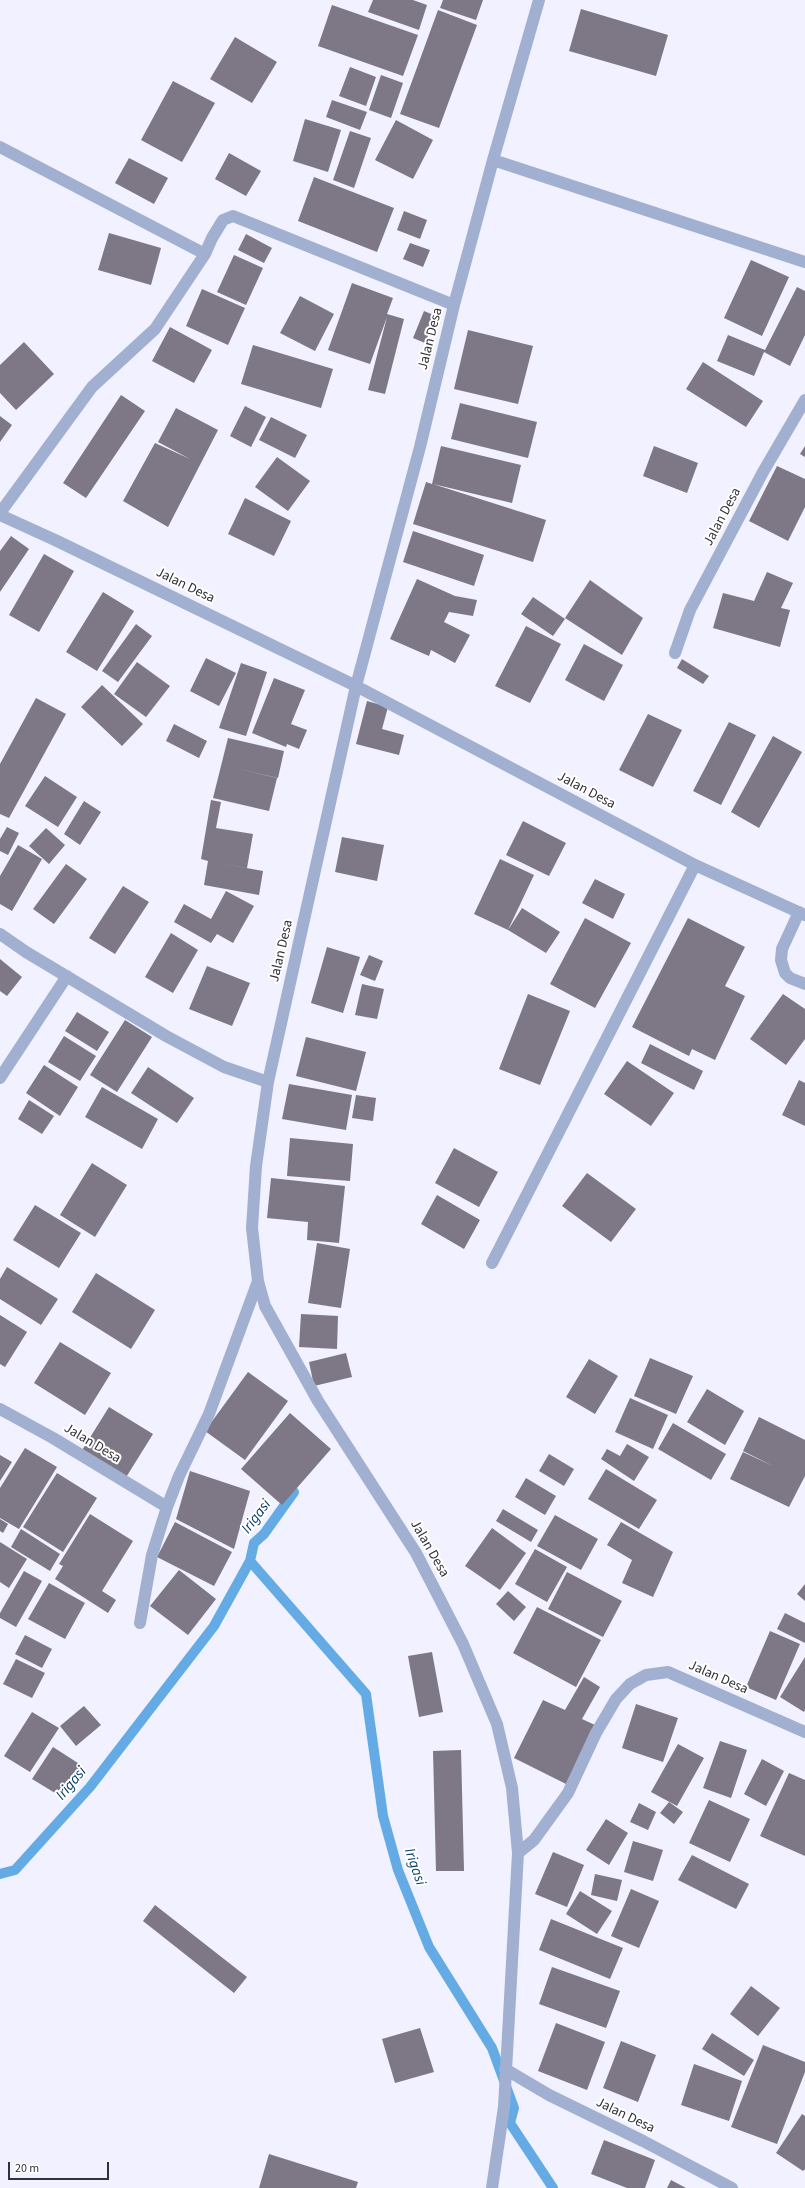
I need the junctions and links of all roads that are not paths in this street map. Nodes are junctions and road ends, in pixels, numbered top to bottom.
1 (539, 0) edge
2 (0, 147) edge
3 (493, 160) junction
4 (205, 254) junction
5 (805, 262) edge
6 (454, 305) junction
7 (805, 400) edge
8 (0, 514) edge
9 (675, 653) dead end
10 (356, 686) junction
11 (695, 865) junction
12 (802, 914) edge
13 (0, 934) edge
14 (67, 976) junction
15 (805, 984) edge
16 (0, 1078) edge
17 (268, 1082) junction
18 (492, 1263) dead end
19 (258, 1281) junction
20 (0, 1409) edge
21 (167, 1507) junction
22 (140, 1623) dead end
23 (805, 1732) edge
24 (518, 1853) junction
25 (505, 2069) junction
26 (492, 2188) edge
27 (732, 2188) edge

1 - 3 street, Jalan Desa
2 - 4 street
3 - 5 street
3 - 6 street, Jalan Desa
4 - 6 street
4 - 8 street
6 - 10 street, Jalan Desa
7 - 9 street, Jalan Desa
8 - 10 street, Jalan Desa
10 - 11 street, Jalan Desa
10 - 17 street, Jalan Desa
11 - 12 street, Jalan Desa
11 - 18 street
12 - 15 street
13 - 14 street
14 - 16 street
14 - 17 street
17 - 19 street, Jalan Desa
19 - 21 street, Jalan Desa
19 - 24 street, Jalan Desa
20 - 21 street, Jalan Desa
21 - 22 street, Jalan Desa
23 - 24 street, Jalan Desa
24 - 25 street, Jalan Desa
25 - 26 street, Jalan Desa
25 - 27 street, Jalan Desa

